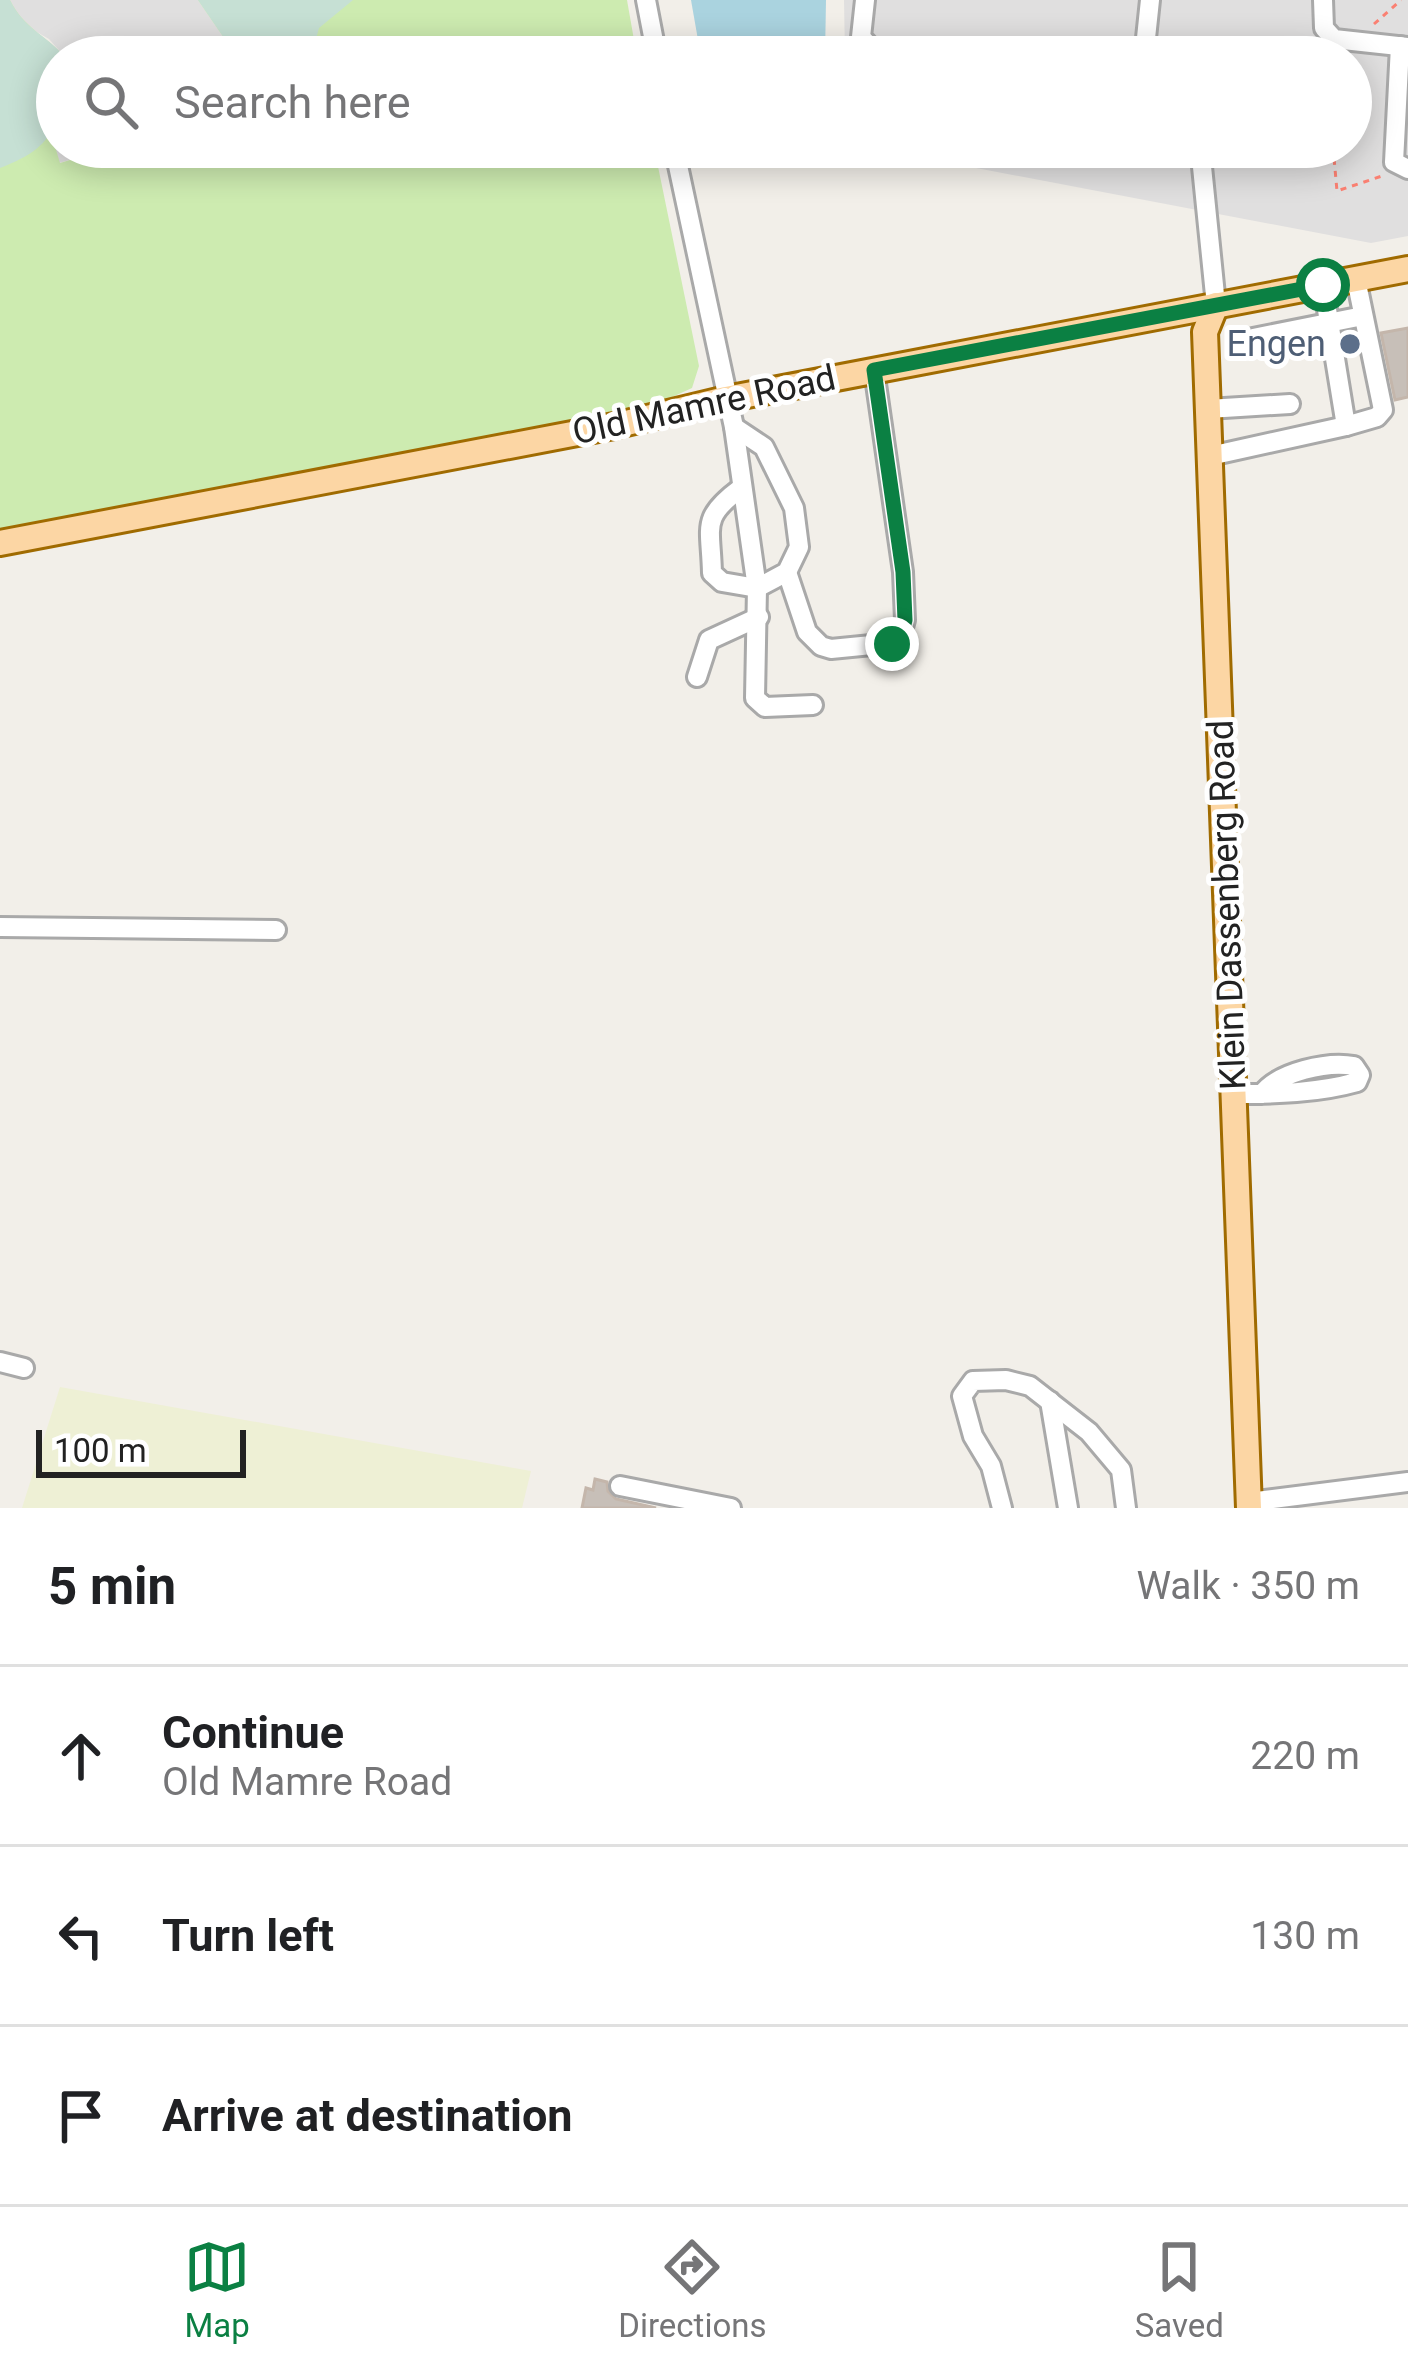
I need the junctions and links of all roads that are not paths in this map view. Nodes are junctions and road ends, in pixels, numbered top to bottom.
1 (646, 0) edge
2 (865, 0) edge
3 (1150, 0) edge
4 (1323, 0) edge
5 (653, 36) edge
6 (861, 36) edge
7 (1146, 36) edge
8 (1330, 36) edge
9 (1372, 44) edge
10 (1404, 46) edge
11 (678, 168) edge
12 (1201, 168) edge
13 (1404, 169) edge
14 (1408, 269) edge
15 (1356, 279) junction
16 (1323, 285) junction
17 (1216, 304) junction
18 (1363, 316) junction
19 (1329, 323) junction
20 (1253, 338) dead end
21 (874, 370) junction
22 (726, 398) junction
23 (1290, 404) dead end
24 (1208, 409) junction
25 (1346, 426) junction
26 (734, 428) junction
27 (1210, 456) junction
28 (741, 488) junction
29 (0, 543) edge
30 (787, 572) junction
31 (757, 588) junction
32 (759, 617) junction
33 (697, 677) dead end
34 (813, 705) dead end
35 (0, 927) edge
36 (276, 930) dead end
37 (1234, 1094) junction
38 (1262, 1094) dead end
39 (0, 1362) edge
40 (24, 1368) dead end
41 (1050, 1401) junction
42 (1408, 1482) edge
43 (620, 1486) dead end
44 (1249, 1505) edge
45 (731, 1508) edge
46 (1002, 1508) edge
47 (1068, 1508) edge
48 (1126, 1508) edge

1 - 5 street
2 - 6 street
3 - 7 street
4 - 8 street
9 - 10 street
10 - 13 street
11 - 22 street
12 - 17 street
14 - 15 main road, Old Mamre Road
15 - 16 main road, Old Mamre Road
15 - 18 street
16 - 17 main road, Old Mamre Road
16 - 19 street
17 - 21 main road, Old Mamre Road
17 - 24 main road, Klein Dassenberg Road
18 - 19 street
18 - 25 street
19 - 20 street
19 - 25 street
21 - 22 main road, Old Mamre Road
21 - 30 street
22 - 26 street
22 - 29 main road, Old Mamre Road
23 - 24 street
24 - 27 main road, Klein Dassenberg Road
25 - 27 street
26 - 28 street
26 - 30 street
27 - 37 main road, Klein Dassenberg Road
28 - 31 street
28 - 31 street
30 - 31 street
31 - 32 street
32 - 33 street
32 - 34 street
35 - 36 street
37 - 38 street
37 - 44 main road, Klein Dassenberg Road
39 - 40 street
41 - 46 street
41 - 47 street
41 - 48 street
42 - 44 street
43 - 45 street

